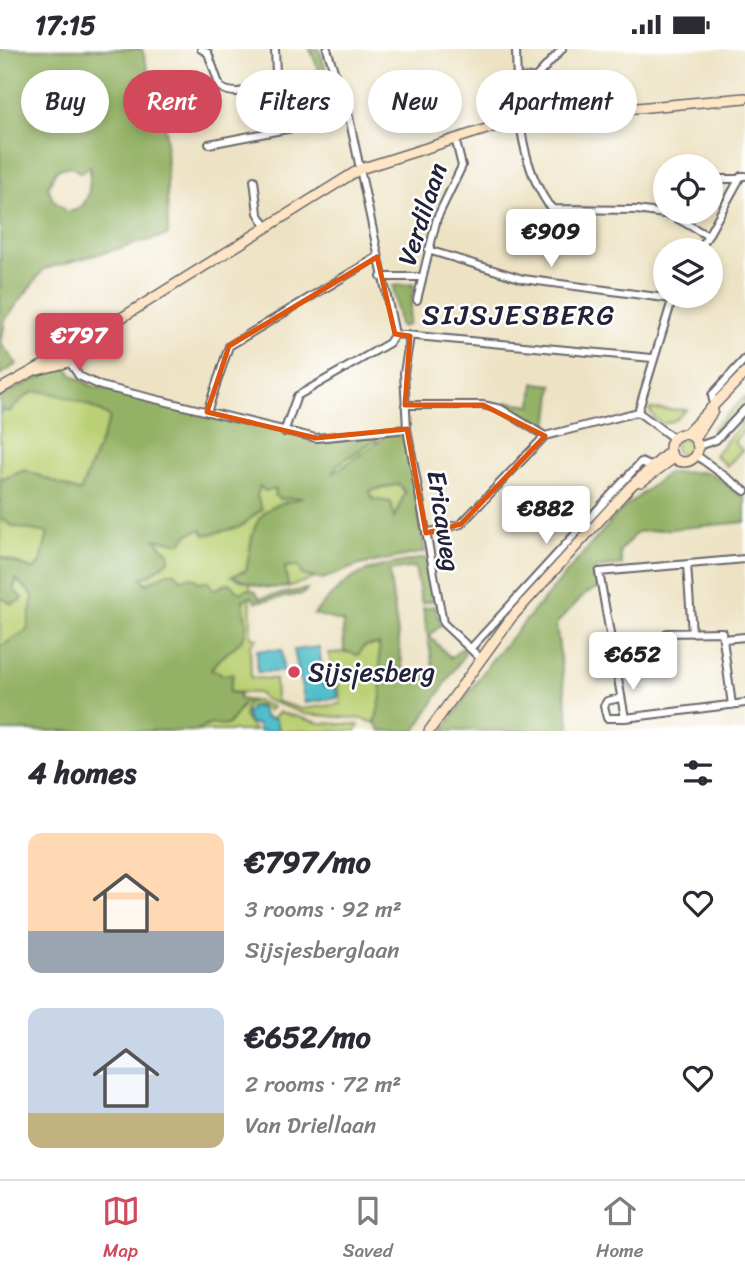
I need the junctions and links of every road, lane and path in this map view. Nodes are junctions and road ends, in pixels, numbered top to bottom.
1 (275, 49) edge
2 (327, 49) edge
3 (516, 49) edge
4 (562, 49) edge
5 (207, 50) edge
6 (334, 70) edge
7 (517, 70) edge
8 (542, 70) edge
9 (745, 98) edge
10 (637, 109) edge
11 (266, 133) edge
12 (352, 133) edge
13 (476, 133) edge
14 (522, 133) edge
15 (455, 138) junction
16 (209, 144) dead end
17 (360, 170) junction
18 (742, 178) edge
19 (723, 179) edge
20 (254, 180) dead end
21 (267, 228) junction
22 (708, 236) joint
23 (428, 250) junction
24 (377, 257) junction
25 (421, 277) junction
26 (381, 278) junction
27 (653, 295) edge
28 (417, 300) dead end
29 (669, 308) edge
30 (395, 334) junction
31 (410, 336) junction
32 (67, 358) junction
33 (652, 358) junction
34 (745, 359) edge
35 (745, 373) edge
36 (0, 389) edge
37 (405, 405) junction
38 (714, 405) junction
39 (745, 409) edge
40 (206, 412) junction
41 (638, 412) junction
42 (407, 429) junction
43 (284, 432) junction
44 (545, 436) junction
45 (673, 438) junction
46 (694, 443) junction
47 (672, 454) junction
48 (655, 468) junction
49 (745, 491) edge
50 (426, 533) junction
51 (745, 559) edge
52 (687, 565) junction
53 (667, 633) dead end
54 (692, 633) junction
55 (745, 636) edge
56 (723, 639) junction
57 (471, 648) junction
58 (481, 658) junction
59 (620, 698) junction
60 (745, 703) edge
61 (732, 705) junction
62 (625, 718) junction
63 (429, 731) edge

1 - 5 street
2 - 6 street
3 - 7 street
4 - 8 street
9 - 10 main road
11 - 16 street
12 - 17 street
13 - 15 main road
14 - 22 street
15 - 17 main road
15 - 23 street, Verdilaan
17 - 21 main road
17 - 24 street
18 - 19 street
18 - 22 street
20 - 21 street
21 - 32 main road
23 - 25 street, Verdilaan
23 - 27 street
24 - 26 street
24 - 40 street
25 - 26 street
25 - 28 street, Verdilaan
26 - 30 street
29 - 33 street
30 - 31 street
30 - 43 street
31 - 33 street
31 - 37 street, Ericaweg
32 - 36 main road
32 - 40 street
33 - 41 street
34 - 38 street
35 - 38 main road
37 - 42 street, Ericaweg
37 - 44 street
38 - 46 main road
39 - 46 street
40 - 43 street
41 - 44 street
41 - 45 street
42 - 43 street
42 - 50 street, Ericaweg
44 - 50 street
45 - 46 main road
45 - 47 main road
46 - 47 main road
46 - 49 street
47 - 48 main road
48 - 57 street
48 - 58 main road
50 - 57 street, Ericaweg
51 - 52 street
52 - 54 street
52 - 59 street
53 - 54 street
54 - 56 street
55 - 56 street
56 - 61 street
57 - 58 street, Ericaweg
58 - 63 main road
59 - 62 street
59 - 62 street
60 - 61 street
61 - 62 street

